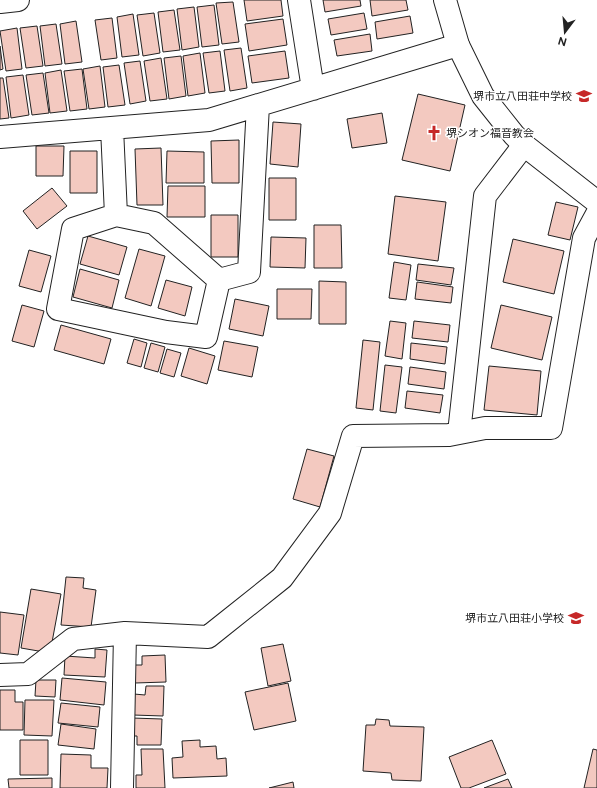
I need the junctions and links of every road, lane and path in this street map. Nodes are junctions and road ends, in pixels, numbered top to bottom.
1 (18, 0) edge
2 (299, 0) edge
3 (445, 0) edge
4 (0, 2) edge
5 (458, 45) junction
6 (312, 89) junction
7 (258, 105) junction
8 (112, 128) junction
9 (0, 137) edge
10 (524, 145) junction
11 (597, 202) edge
12 (597, 214) edge
13 (116, 215) junction
14 (219, 280) junction
15 (459, 433) junction
16 (125, 633) junction
17 (0, 675) edge
18 (122, 788) edge

1 - 4 street
2 - 6 street
3 - 5 street
5 - 6 street
5 - 10 street
6 - 7 street
7 - 8 street
7 - 14 street
8 - 9 street
8 - 13 street
10 - 11 street
10 - 15 street
12 - 15 street
13 - 14 street
13 - 14 street
15 - 16 street
16 - 17 street
16 - 18 street

